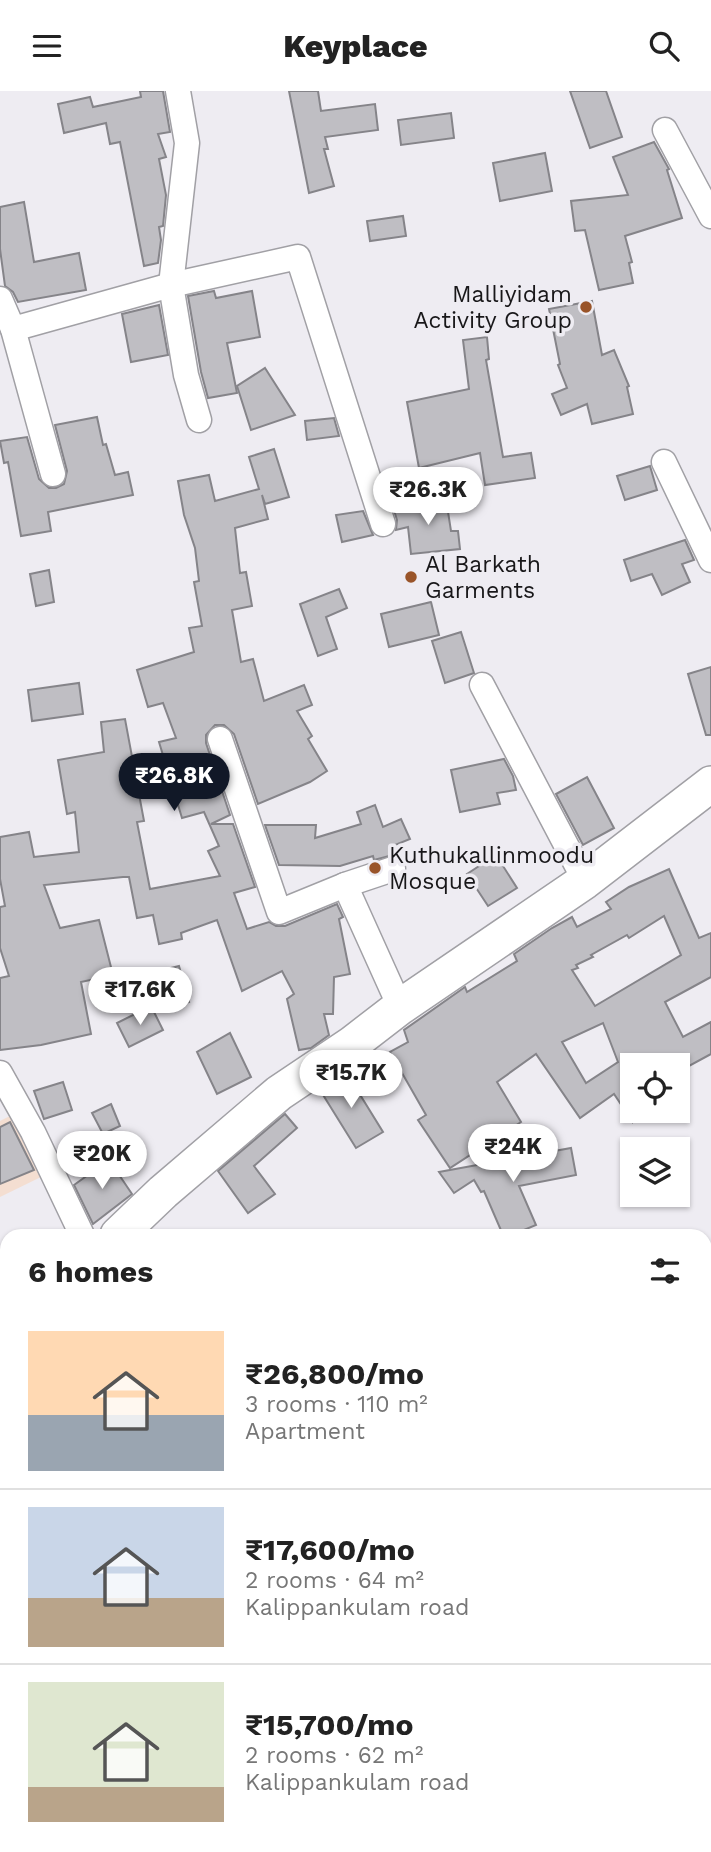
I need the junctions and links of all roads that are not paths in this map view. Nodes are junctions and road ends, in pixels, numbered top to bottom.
1 (178, 91) edge
2 (665, 130) dead end
3 (711, 216) edge
4 (171, 285) junction
5 (0, 299) edge
6 (13, 330) junction
7 (199, 420) dead end
8 (664, 462) dead end
9 (53, 474) dead end
10 (383, 524) dead end
11 (711, 559) edge
12 (482, 685) dead end
13 (220, 739) dead end
14 (711, 784) edge
15 (393, 869) dead end
16 (585, 881) junction
17 (345, 885) junction
18 (400, 1007) junction
19 (0, 1073) edge
20 (79, 1229) edge
21 (124, 1229) edge

1 - 4 street
2 - 3 street
4 - 6 street
4 - 7 street
4 - 10 street
5 - 6 street
6 - 9 street
8 - 11 street
12 - 16 street
13 - 17 street
14 - 16 street
15 - 17 street
16 - 18 street
17 - 18 street
18 - 21 street
19 - 20 street

